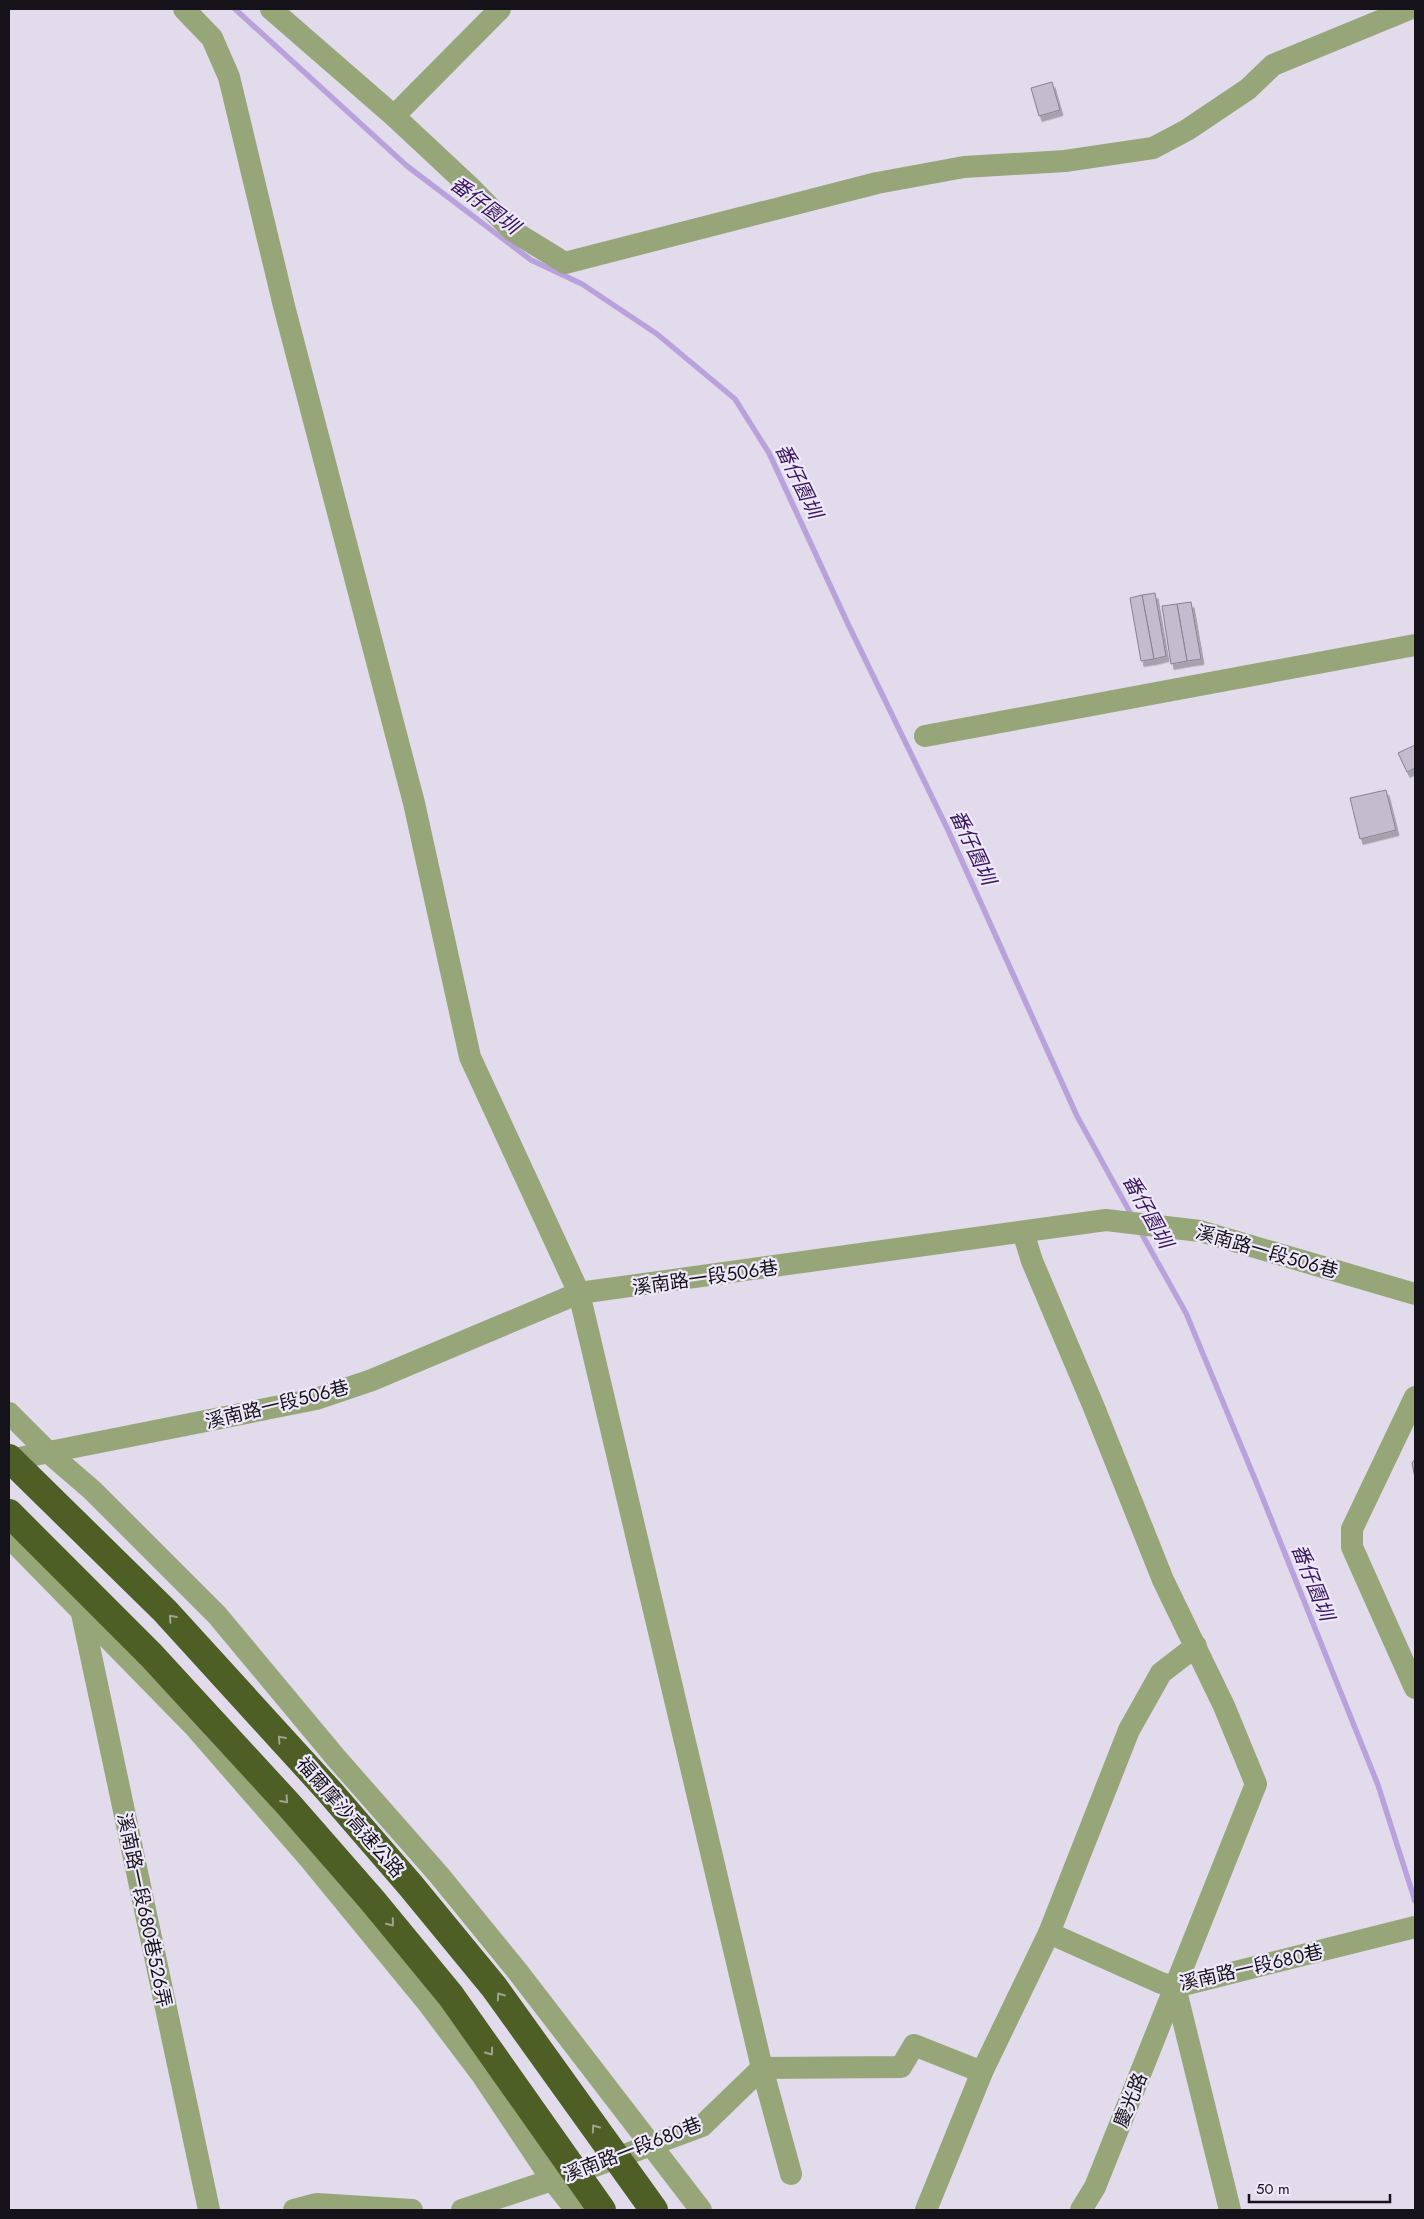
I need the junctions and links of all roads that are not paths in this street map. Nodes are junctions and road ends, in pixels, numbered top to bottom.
1 (184, 9) edge
2 (271, 9) edge
3 (1409, 9) edge
4 (490, 12) edge
5 (394, 116) junction
6 (1415, 645) edge
7 (925, 736) dead end
8 (1023, 1232) junction
9 (579, 1293) junction
10 (1415, 1294) edge
11 (1415, 1397) edge
12 (9, 1413) edge
13 (49, 1452) junction
14 (9, 1459) edge
15 (9, 1513) edge
16 (9, 1537) edge
17 (81, 1609) junction
18 (1196, 1646) junction
19 (1415, 1688) edge
20 (1415, 1927) edge
21 (1049, 1933) junction
22 (1175, 1987) junction
23 (762, 2068) junction
24 (982, 2072) junction
25 (650, 2145) junction
26 (791, 2174) dead end
27 (552, 2180) junction
28 (209, 2210) edge
29 (294, 2210) edge
30 (412, 2210) edge
31 (462, 2210) edge
32 (576, 2210) edge
33 (602, 2210) edge
34 (654, 2210) edge
35 (701, 2210) edge
36 (926, 2210) edge
37 (1080, 2210) edge
38 (1230, 2210) edge

1 - 9 street
2 - 5 street
3 - 5 street
4 - 5 street
6 - 7 street
8 - 9 street, 溪南路一段506巷
8 - 10 street, 溪南路一段506巷
8 - 18 street, 慶光路
9 - 13 street, 溪南路一段506巷
9 - 23 street
11 - 19 street
12 - 13 street
13 - 14 street, 溪南路一段506巷
13 - 25 street
34 -> 14 highway, 福爾摩沙高速公路, bridge
15 -> 33 highway, 福爾摩沙高速公路, bridge
16 - 17 street
17 - 27 street
17 - 28 street, 溪南路一段680巷526弄
18 - 21 street
18 - 22 street, 慶光路
20 - 22 street, 溪南路一段680巷
21 - 22 street, 溪南路一段680巷
21 - 24 street
22 - 37 street, 慶光路
22 - 38 street
23 - 24 street
23 - 25 street, 溪南路一段680巷
23 - 26 street
24 - 36 street
25 - 27 street, 溪南路一段680巷
25 - 35 street
27 - 31 street, 溪南路一段680巷
27 - 32 street
29 - 30 street

